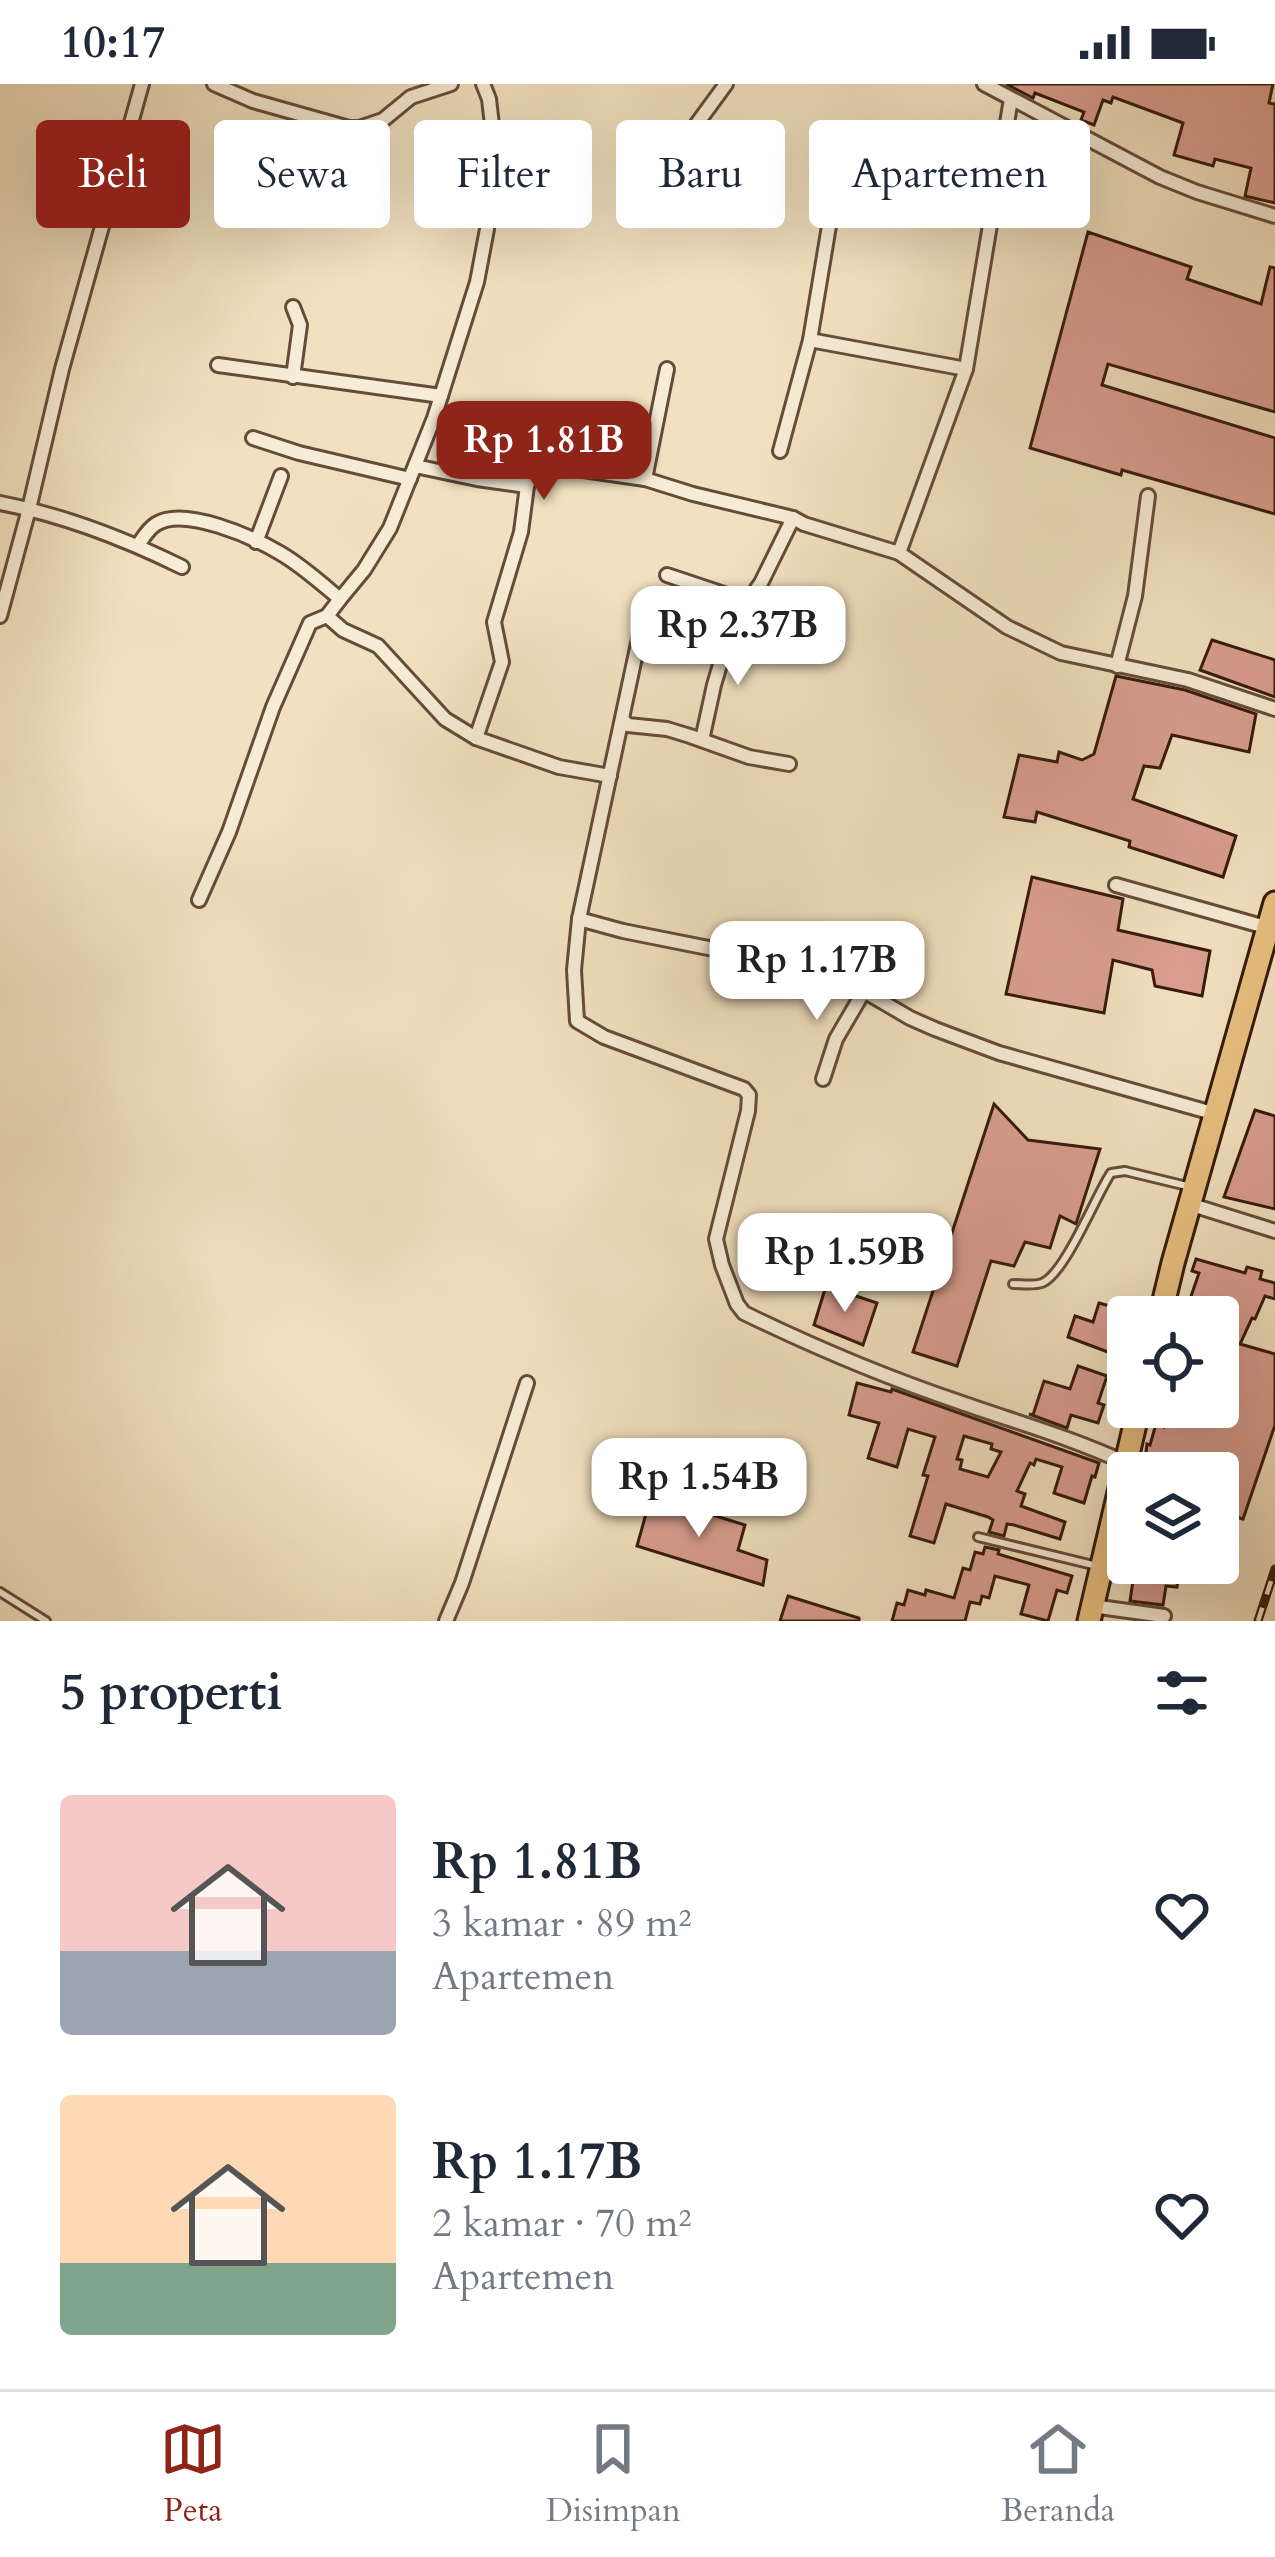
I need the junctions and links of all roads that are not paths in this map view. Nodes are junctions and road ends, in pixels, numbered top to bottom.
1 (142, 84) edge
2 (214, 84) edge
3 (451, 84) edge
4 (483, 84) edge
5 (726, 84) edge
6 (992, 86) edge
7 (1011, 99) junction
8 (700, 120) edge
9 (1275, 216) edge
10 (829, 228) edge
11 (293, 308) dead end
12 (810, 340) junction
13 (218, 365) dead end
14 (667, 369) dead end
15 (966, 369) junction
16 (293, 377) junction
17 (441, 396) junction
18 (253, 438) dead end
19 (780, 451) dead end
20 (412, 472) junction
21 (281, 476) dead end
22 (645, 479) junction
23 (527, 486) junction
24 (1148, 496) dead end
25 (0, 503) edge
26 (29, 509) junction
27 (793, 518) junction
28 (256, 542) junction
29 (138, 545) junction
30 (899, 554) junction
31 (182, 567) dead end
32 (667, 574) dead end
33 (340, 598) junction
34 (748, 602) junction
35 (0, 616) edge
36 (327, 616) junction
37 (640, 634) dead end
38 (1117, 666) junction
39 (1275, 709) edge
40 (622, 720) junction
41 (476, 738) junction
42 (702, 740) junction
43 (789, 764) dead end
44 (610, 776) junction
45 (1117, 885) dead end
46 (199, 900) dead end
47 (1275, 903) edge
48 (579, 919) junction
49 (1269, 928) junction
50 (863, 991) junction
51 (823, 1079) dead end
52 (1217, 1114) junction
53 (1192, 1196) junction
54 (1275, 1231) edge
55 (1012, 1284) dead end
56 (1166, 1296) edge
57 (527, 1383) dead end
58 (1107, 1454) edge
59 (978, 1537) dead end
60 (1107, 1542) edge
61 (1101, 1567) junction
62 (0, 1592) edge
63 (1091, 1613) edge
64 (1164, 1616) dead end
65 (46, 1621) edge
66 (446, 1621) edge

1 - 26 street
2 - 3 street
4 - 17 street
5 - 8 street
6 - 7 street
7 - 9 street
7 - 15 street
10 - 12 street
11 - 16 street
12 - 15 street
12 - 19 street
13 - 16 street
14 - 22 street
15 - 30 street
16 - 17 street
17 - 20 street
18 - 20 street
20 - 23 street
20 - 33 street
21 - 28 street
22 - 23 street
22 - 27 street
23 - 41 street
24 - 38 street
25 - 26 street
26 - 29 street
26 - 35 street
27 - 30 street
27 - 34 street
28 - 29 street
28 - 33 street
29 - 31 street
30 - 38 street
32 - 34 street
33 - 36 street
34 - 42 street
36 - 41 street
36 - 46 street
37 - 40 street
38 - 39 street
40 - 42 street
40 - 44 street
41 - 44 street
42 - 43 street
44 - 48 street
45 - 49 street
47 - 49 main road
48 - 50 street
48 - 58 street
49 - 52 main road
50 - 51 street
50 - 52 street
52 - 53 main road
53 - 54 street
53 - 55 lane
53 - 56 main road
57 - 66 street
59 - 61 lane
60 - 61 main road
61 - 63 main road
62 - 65 lane
63 - 64 street

